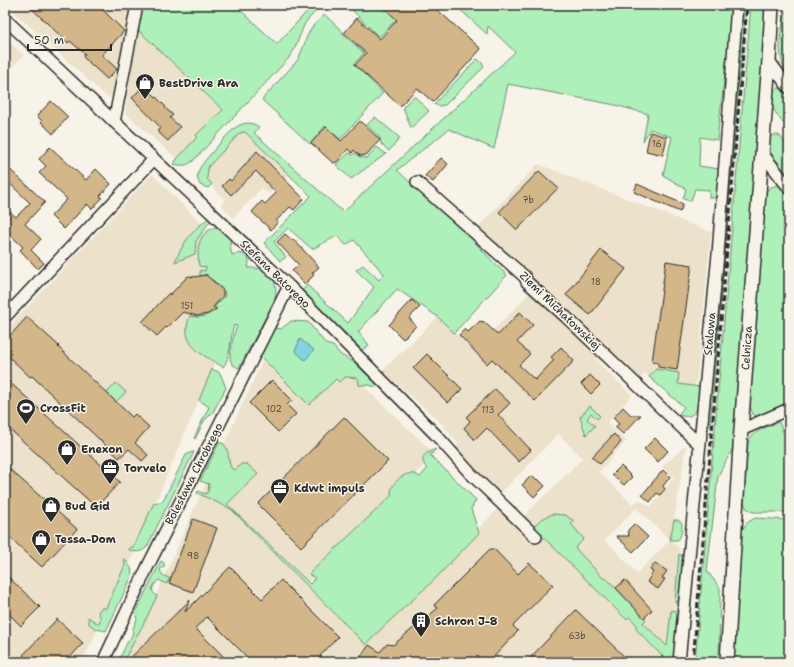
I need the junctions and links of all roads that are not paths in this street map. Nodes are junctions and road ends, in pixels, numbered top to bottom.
1 (137, 5) edge
2 (737, 5) edge
3 (772, 5) edge
4 (780, 5) edge
5 (5, 19) edge
6 (770, 35) junction
7 (769, 61) junction
8 (789, 88) edge
9 (114, 122) junction
10 (762, 153) junction
11 (154, 160) junction
12 (417, 182) dead end
13 (789, 188) edge
14 (288, 286) junction
15 (5, 317) edge
16 (789, 409) edge
17 (741, 430) junction
18 (700, 445) junction
19 (536, 537) dead end
20 (103, 662) edge
21 (679, 662) edge
22 (727, 662) edge

1 - 9 street
2 - 18 street, Stalowa
3 - 6 street, Celnicza
4 - 6 street, Celnicza
5 - 9 street, Stefana Batorego
6 - 7 street, Celnicza
7 - 8 street
7 - 10 street, Celnicza
9 - 11 street, Stefana Batorego
10 - 13 street
10 - 17 street, Celnicza
11 - 14 street, Stefana Batorego
11 - 15 street
12 - 18 street, Ziemi Michałowskiej
14 - 19 street, Stefana Batorego
14 - 20 street, Bolesława Chrobrego
16 - 17 street
17 - 22 street, Celnicza
18 - 21 street, Stalowa

